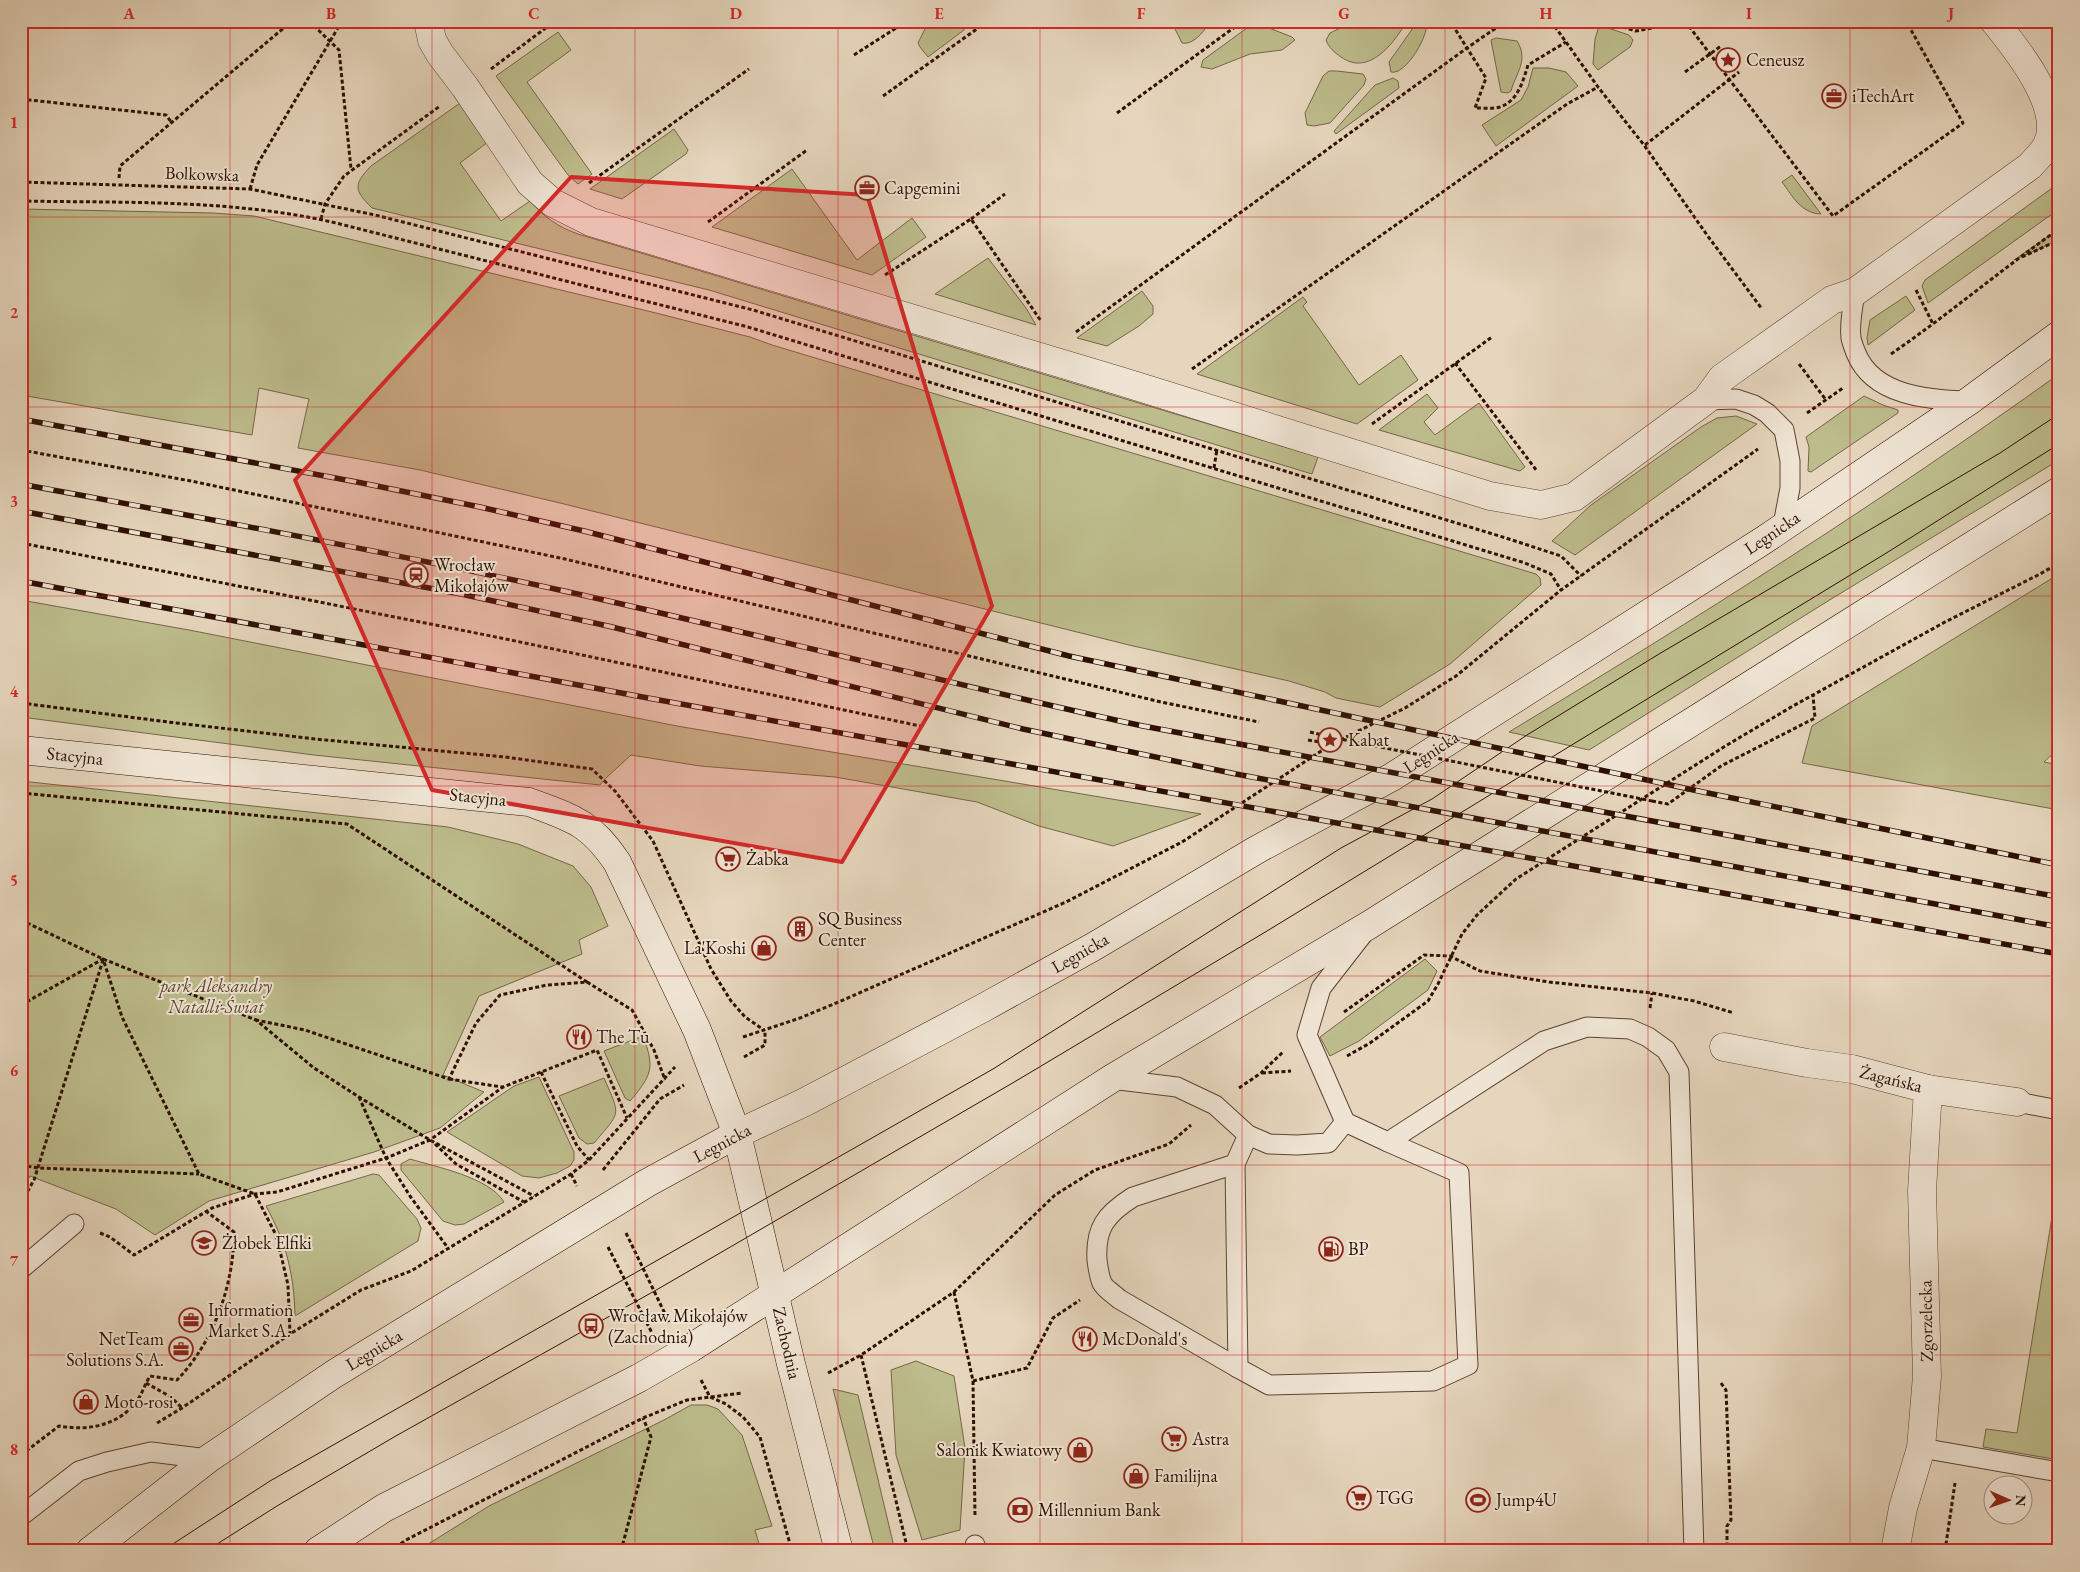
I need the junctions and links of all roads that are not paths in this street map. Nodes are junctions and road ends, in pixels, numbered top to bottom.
1 (428, 21) edge
2 (1994, 21) edge
3 (1855, 292) junction
4 (2059, 335) edge
5 (1706, 400) junction
6 (1969, 401) junction
7 (2059, 491) edge
8 (1782, 525) junction
9 (21, 750) edge
10 (1369, 925) junction
11 (1724, 1047) dead end
12 (1111, 1079) junction
13 (1928, 1088) junction
14 (2017, 1102) joint
15 (2059, 1110) edge
16 (1345, 1122) junction
17 (737, 1134) junction
18 (1248, 1135) junction
19 (1388, 1142) junction
20 (1235, 1164) junction
21 (74, 1224) road end
22 (21, 1270) edge
23 (775, 1293) junction
24 (1238, 1368) junction
25 (1921, 1448) junction
26 (208, 1459) junction
27 (2059, 1472) edge
28 (21, 1516) edge
29 (90, 1551) edge
30 (318, 1551) edge
31 (839, 1551) edge
32 (1694, 1551) edge
33 (1895, 1551) edge

1 - 5 main road
2 - 3 main road
3 - 5 main road
3 - 6 lane
4 - 6 main road, Legnicka
5 - 8 lane
6 - 8 main road, Legnicka
7 - 10 main road
8 - 17 main road, Legnicka
9 - 17 main road, Stacyjna
10 - 12 main road
10 - 16 lane
11 - 13 main road, Żagańska
12 - 18 lane
12 - 23 main road
13 - 14 main road, Żagańska
13 - 25 main road, Zgorzelecka
14 - 15 lane, Żagańska
16 - 18 lane
16 - 19 lane
17 - 23 main road, Zachodnia
17 - 26 main road, Legnicka
18 - 20 lane
19 - 24 lane
19 - 32 lane
20 - 24 lane
20 - 24 lane
21 - 22 lane
23 - 30 main road
23 - 31 main road, Zachodnia
25 - 27 lane
25 - 33 main road, Zgorzelecka
26 - 28 lane
26 - 29 main road, Legnicka

